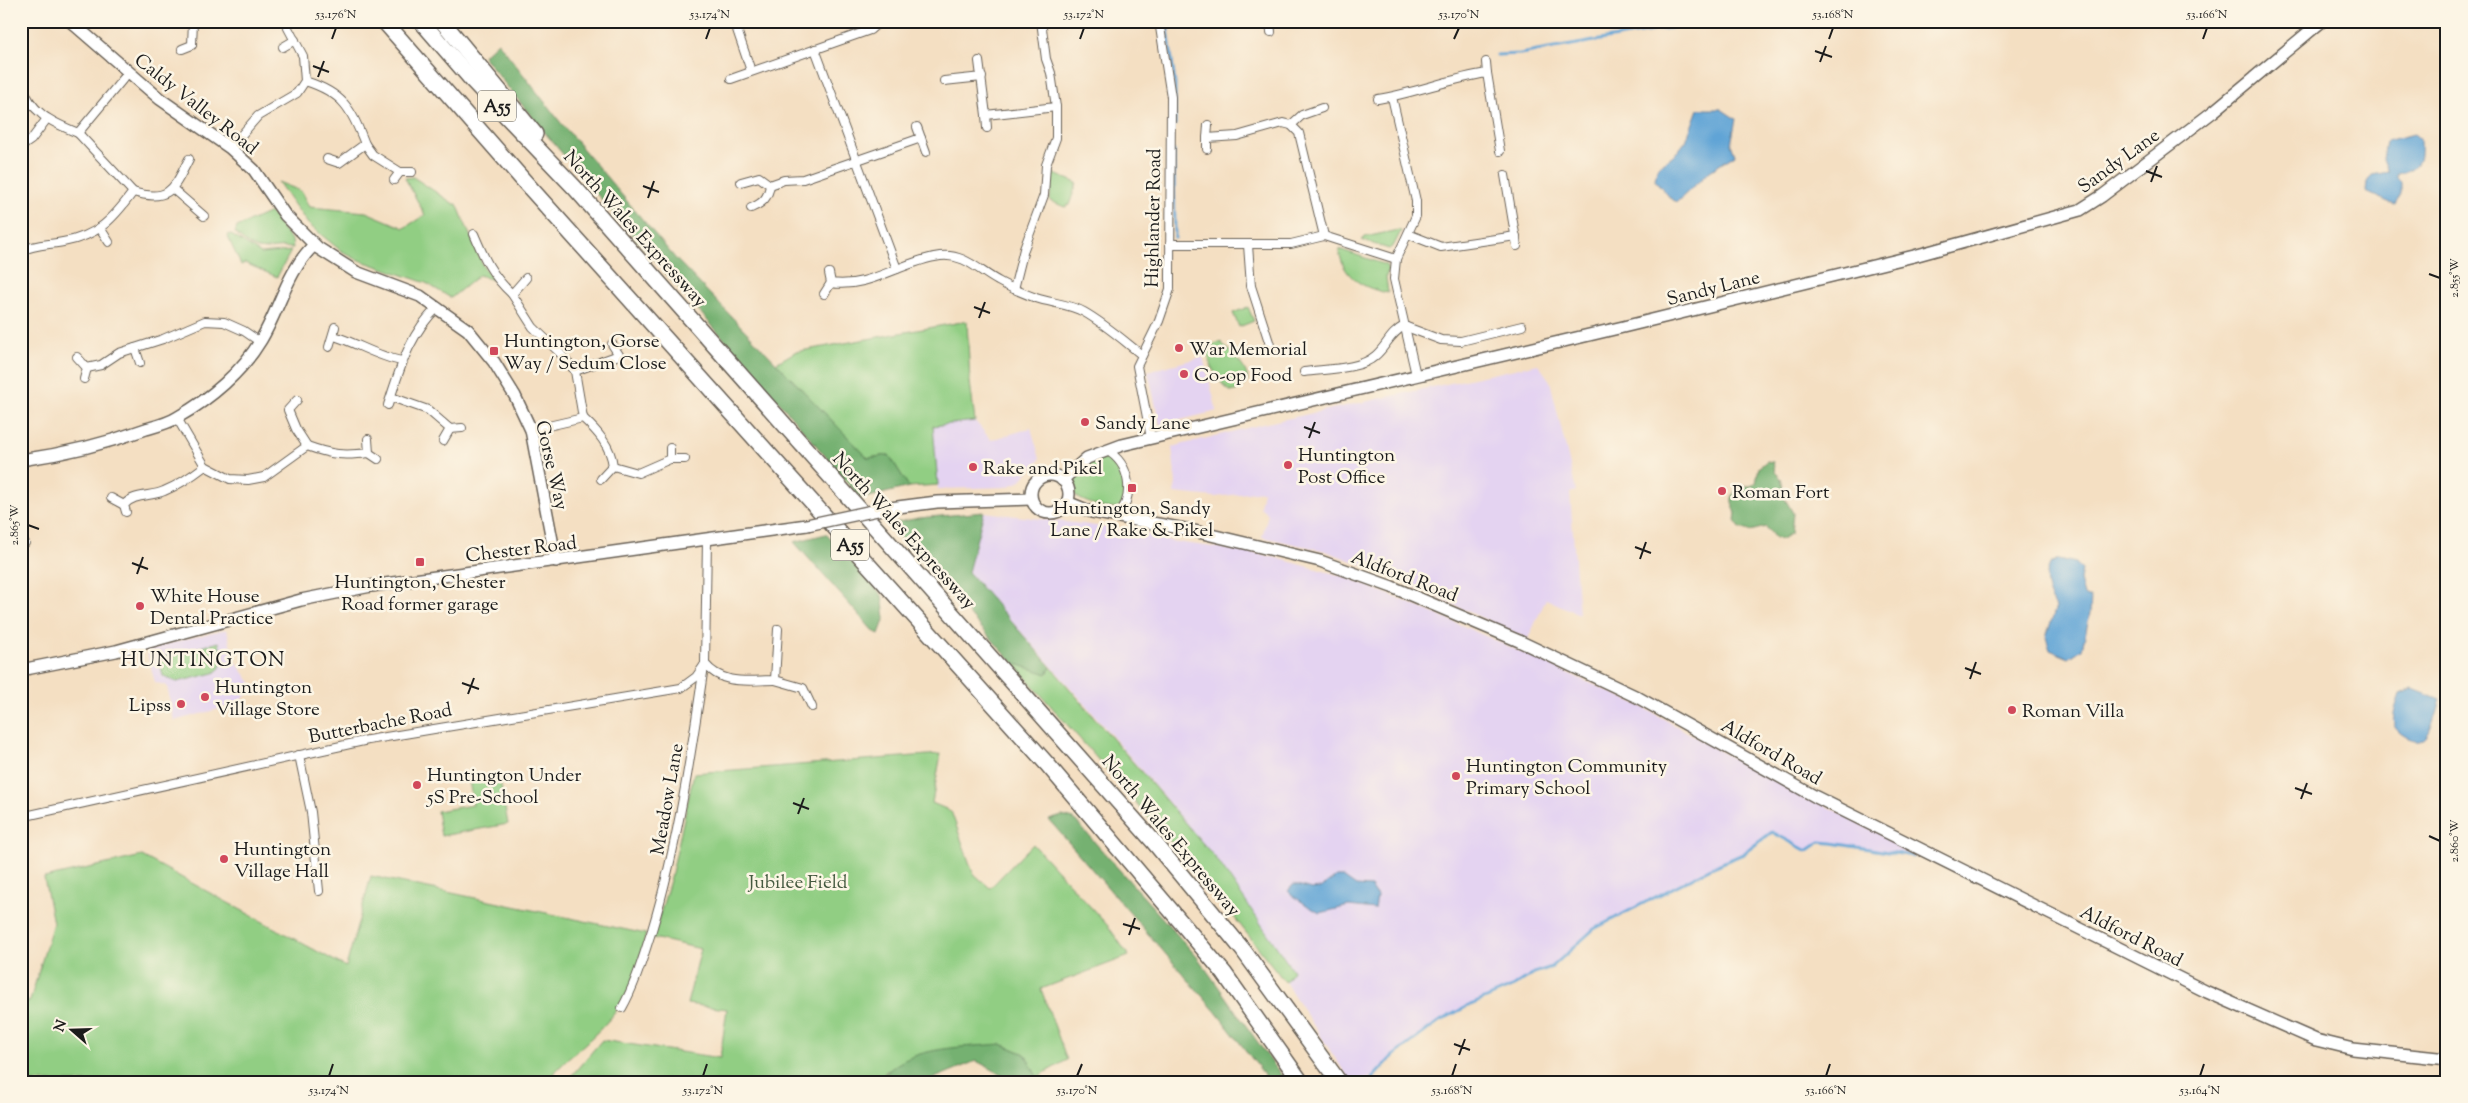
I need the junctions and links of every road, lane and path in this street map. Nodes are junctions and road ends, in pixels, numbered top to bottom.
1 (70, 21) edge
2 (193, 21) edge
3 (384, 21) edge
4 (421, 21) edge
5 (442, 21) edge
6 (734, 21) edge
7 (880, 21) edge
8 (1041, 21) edge
9 (1159, 21) edge
10 (1270, 21) edge
11 (2322, 21) edge
12 (288, 28) dead end
13 (1271, 32) dead end
14 (295, 40) junction
15 (282, 47) dead end
16 (182, 48) dead end
17 (815, 49) junction
18 (21, 51) edge
19 (979, 61) dead end
20 (1486, 62) dead end
21 (21, 67) edge
22 (751, 71) junction
23 (128, 73) junction
24 (1487, 73) junction
25 (982, 77) junction
26 (731, 79) dead end
27 (305, 81) junction
28 (21, 82) edge
29 (944, 82) dead end
30 (1392, 97) junction
31 (1378, 99) dead end
32 (1056, 107) junction
33 (1322, 108) dead end
34 (986, 115) junction
35 (46, 120) junction
36 (1208, 125) dead end
37 (1291, 125) junction
38 (917, 127) dead end
39 (987, 128) dead end
40 (78, 134) junction
41 (921, 138) junction
42 (1207, 138) junction
43 (365, 144) junction
44 (21, 146) edge
45 (230, 148) junction
46 (1207, 149) dead end
47 (1500, 151) dead end
48 (926, 152) dead end
49 (189, 159) dead end
50 (327, 159) dead end
51 (858, 161) junction
52 (339, 163) junction
53 (338, 172) dead end
54 (400, 172) junction
55 (412, 172) dead end
56 (1505, 176) dead end
57 (394, 180) dead end
58 (741, 182) dead end
59 (770, 185) junction
60 (575, 188) junction
61 (174, 190) junction
62 (133, 192) junction
63 (751, 208) dead end
64 (204, 216) dead end
65 (100, 228) junction
66 (474, 234) dead end
67 (1408, 234) junction
68 (1324, 236) junction
69 (1516, 236) junction
70 (109, 242) dead end
71 (1170, 244) junction
72 (314, 245) junction
73 (1248, 245) junction
74 (1517, 246) dead end
75 (21, 251) edge
76 (1396, 259) junction
77 (896, 269) junction
78 (829, 273) dead end
79 (526, 278) dead end
80 (831, 283) junction
81 (1014, 289) junction
82 (512, 294) junction
83 (824, 294) dead end
84 (438, 307) junction
85 (1404, 326) junction
86 (1522, 326) dead end
87 (335, 327) dead end
88 (334, 336) junction
89 (260, 342) junction
90 (612, 344) dead end
91 (329, 347) dead end
92 (135, 348) junction
93 (1271, 348) dead end
94 (1142, 355) junction
95 (77, 357) dead end
96 (402, 361) junction
97 (140, 363) dead end
98 (87, 368) junction
99 (574, 371) junction
100 (1304, 372) dead end
101 (1416, 375) junction
102 (84, 379) dead end
103 (391, 397) junction
104 (297, 400) dead end
105 (388, 405) dead end
106 (288, 410) junction
107 (279, 413) dead end
108 (177, 418) junction
109 (583, 418) junction
110 (462, 428) dead end
111 (450, 429) junction
112 (531, 430) junction
113 (1150, 438) junction
114 (368, 439) dead end
115 (443, 441) dead end
116 (307, 446) junction
117 (670, 448) dead end
118 (1106, 450) junction
119 (369, 453) junction
120 (378, 459) dead end
121 (685, 459) dead end
122 (21, 460) edge
123 (670, 460) junction
124 (205, 466) junction
125 (613, 466) junction
126 (601, 479) dead end
127 (1062, 480) junction
128 (112, 498) dead end
129 (1031, 499) junction
130 (1067, 502) junction
131 (1117, 517) junction
132 (707, 539) junction
133 (556, 561) junction
134 (778, 630) dead end
135 (705, 664) junction
136 (21, 670) edge
137 (776, 680) junction
138 (812, 706) dead end
139 (299, 755) junction
140 (21, 817) edge
141 (319, 891) dead end
142 (622, 1008) dead end
143 (2447, 1059) edge
144 (1301, 1082) edge
145 (1339, 1082) edge

1 - 23 main road, Caldy Valley Road
2 - 16 street
3 - 144 highway, A55
4 - 60 highway, North Wales Expressway / A55
5 - 60 highway
6 - 22 street
7 - 17 street
8 - 32 street
9 - 71 street, Highlander Road
10 - 13 street
11 - 101 main road, Sandy Lane
12 - 14 street
14 - 15 street
14 - 27 street
17 - 22 street
17 - 51 street
18 - 21 street
19 - 25 street
20 - 24 street
22 - 26 street
23 - 40 street
23 - 45 main road, Caldy Valley Road
24 - 30 street
24 - 47 street
25 - 29 street
25 - 34 street
27 - 43 street
27 - 45 street
28 - 35 street
30 - 31 street
30 - 67 street
32 - 34 street
32 - 81 street
33 - 37 street
34 - 39 street
35 - 40 street
35 - 44 street
36 - 42 street
37 - 42 street
37 - 68 street
38 - 41 street
40 - 62 street
41 - 48 street
41 - 51 street
42 - 46 street
43 - 52 street
43 - 54 street
45 - 72 main road, Caldy Valley Road
49 - 61 street
50 - 52 street
51 - 59 street
51 - 77 street
52 - 53 street
54 - 55 street
54 - 57 street
56 - 69 street
58 - 59 street
59 - 63 street
60 - 145 highway, North Wales Expressway / A55
61 - 62 street
61 - 64 street
62 - 65 street
65 - 70 street
65 - 75 street
66 - 82 street
67 - 69 street
67 - 76 street
68 - 73 street
68 - 76 street
69 - 74 street
71 - 73 street
71 - 94 street, Highlander Road
72 - 84 main road, Gorse Way
72 - 89 main road
73 - 93 street
76 - 85 street
77 - 80 street
77 - 81 street
78 - 80 street
79 - 82 street
80 - 83 street
81 - 94 street
82 - 99 street
84 - 96 street
84 - 112 main road, Gorse Way
85 - 86 street
85 - 100 street
85 - 101 street
87 - 88 street
88 - 91 street
88 - 96 street
89 - 92 street
89 - 108 main road
90 - 99 street
92 - 97 street
92 - 98 street
94 - 113 street, Highlander Road
95 - 98 street
96 - 103 street
98 - 102 street
99 - 109 street
101 - 113 main road, Sandy Lane
103 - 105 street
103 - 111 street
104 - 106 street
106 - 107 street
106 - 116 street
108 - 122 main road
108 - 124 street
109 - 112 street
109 - 125 street
110 - 111 street
111 - 115 street
112 - 133 main road, Gorse Way
113 - 118 main road, Sandy Lane
114 - 119 street
116 - 119 street
116 - 124 street
117 - 123 street
118 - 127 main road, Sandy Lane
118 - 131 street
119 - 120 street
121 - 123 street
123 - 125 street
124 - 128 street
125 - 126 street
127 - 129 main road
127 - 130 main road
129 - 130 main road
129 - 132 main road, Chester Road, bridge
130 - 131 main road, Aldford Road
131 - 143 main road, Aldford Road
132 - 133 main road, Chester Road
132 - 135 street
133 - 136 main road, Chester Road
134 - 137 street
135 - 137 street
135 - 139 street, Butterbache Road
135 - 142 street, Meadow Lane
137 - 138 street
139 - 140 street, Butterbache Road
139 - 141 street

